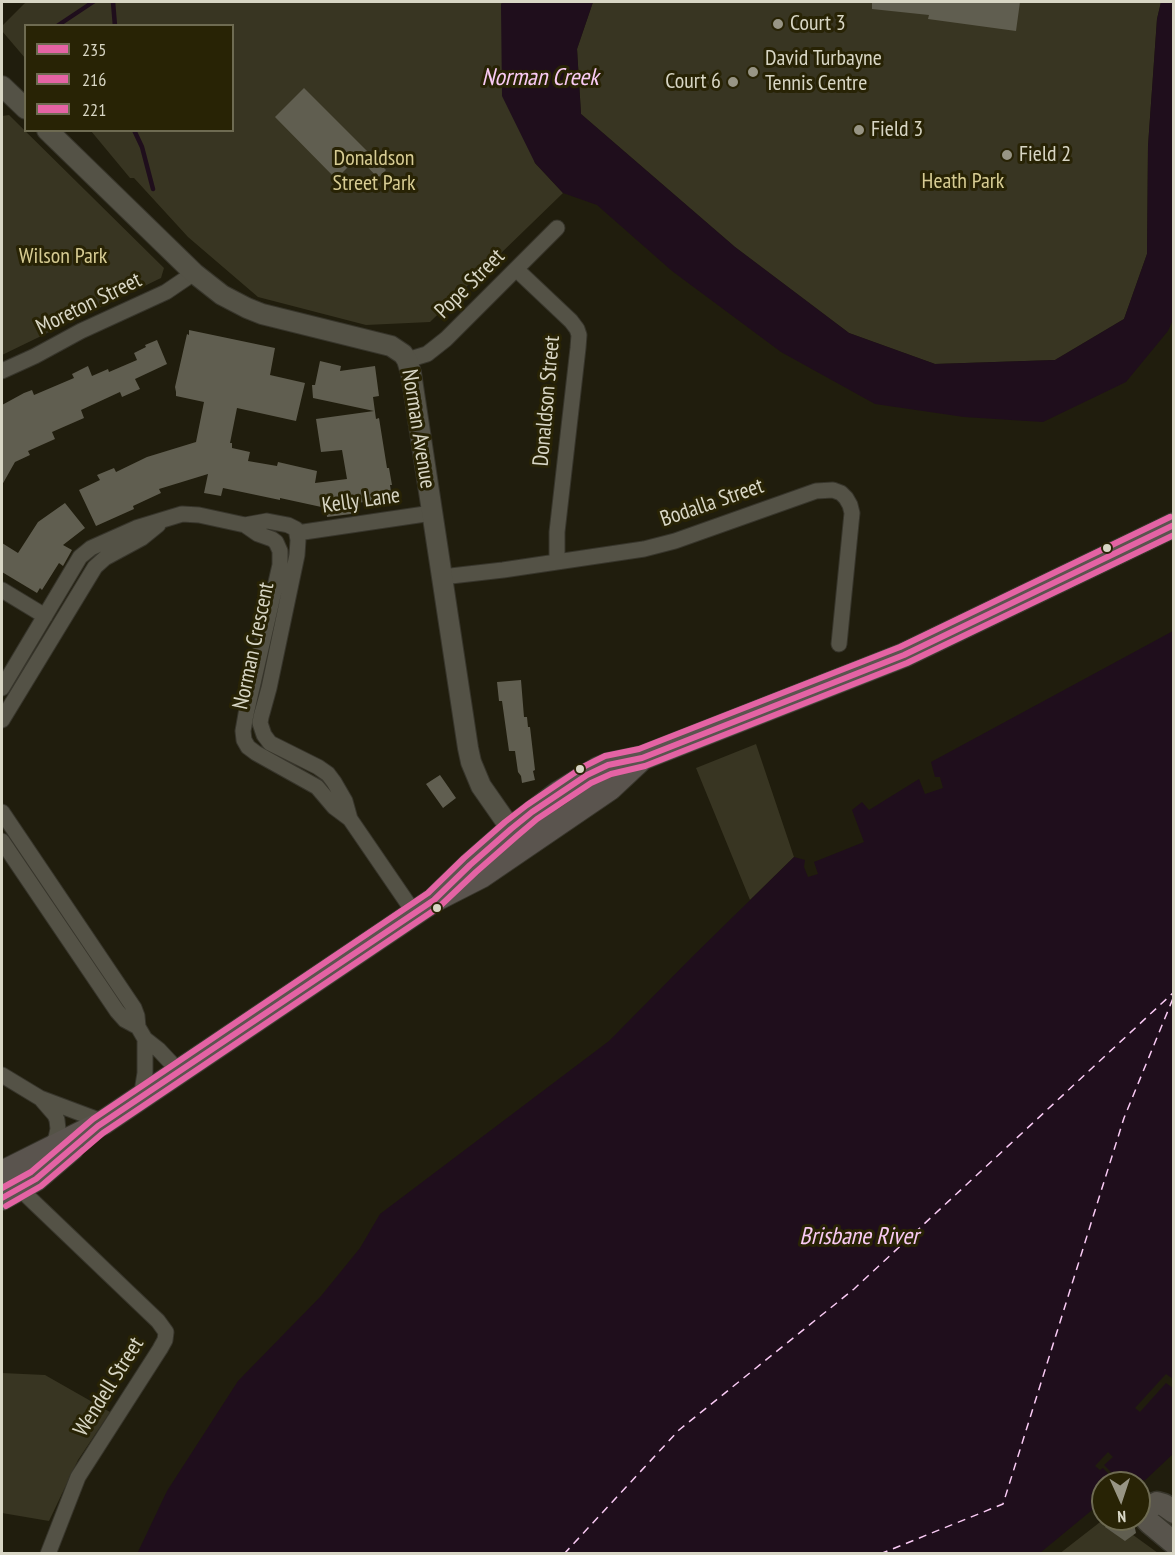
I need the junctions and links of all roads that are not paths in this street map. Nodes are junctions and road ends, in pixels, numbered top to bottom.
1 (2, 86) edge
2 (24, 107) edge
3 (49, 132) edge
4 (557, 228) dead end
5 (516, 268) junction
6 (194, 273) junction
7 (407, 360) junction
8 (2, 371) edge
9 (432, 513) junction
10 (165, 520) junction
11 (245, 525) junction
12 (1173, 525) edge
13 (297, 533) junction
14 (557, 562) junction
15 (442, 577) junction
16 (2, 590) edge
17 (45, 616) junction
18 (839, 645) dead end
19 (2, 688) edge
20 (2, 720) edge
21 (2, 812) edge
22 (350, 819) junction
23 (517, 837) junction
24 (2, 841) edge
25 (424, 907) junction
26 (142, 1033) junction
27 (184, 1070) junction
28 (2, 1075) edge
29 (40, 1098) junction
30 (141, 1098) junction
31 (101, 1124) junction
32 (49, 1150) junction
33 (2, 1173) edge
34 (8, 1189) edge
35 (1173, 1512) edge
36 (1173, 1543) edge
37 (48, 1554) edge

1 - 2 street
3 - 6 street, Norman Avenue
4 - 5 street, Pope Street
5 - 7 street, Pope Street
5 - 14 street, Donaldson Street
6 - 7 street, Norman Avenue
6 - 8 street, Moreton Street
7 - 9 street, Norman Avenue
9 - 13 street, Kelly Lane
9 - 15 street, Norman Avenue
10 - 11 street, Norman Crescent
10 - 17 street, Norman Crescent
10 - 20 street, Norman Crescent
11 - 13 street, Norman Crescent
11 - 22 street, Norman Crescent
12 - 23 main road
13 - 22 street, Norman Crescent
14 - 15 street, Bodalla Street
14 - 18 street, Bodalla Street
15 - 23 street, Norman Avenue
16 - 17 street
17 - 19 street, Norman Crescent
21 - 26 street
22 - 25 street, Norman Crescent
23 - 25 main road
24 - 26 street
25 - 27 main road
26 - 27 street
26 - 30 street
27 - 30 main road
28 - 29 street
29 - 31 street
29 - 32 street
30 - 31 main road
31 - 32 main road
31 - 34 main road
32 - 33 main road
34 - 37 street, Wendell Street
35 - 36 main road

